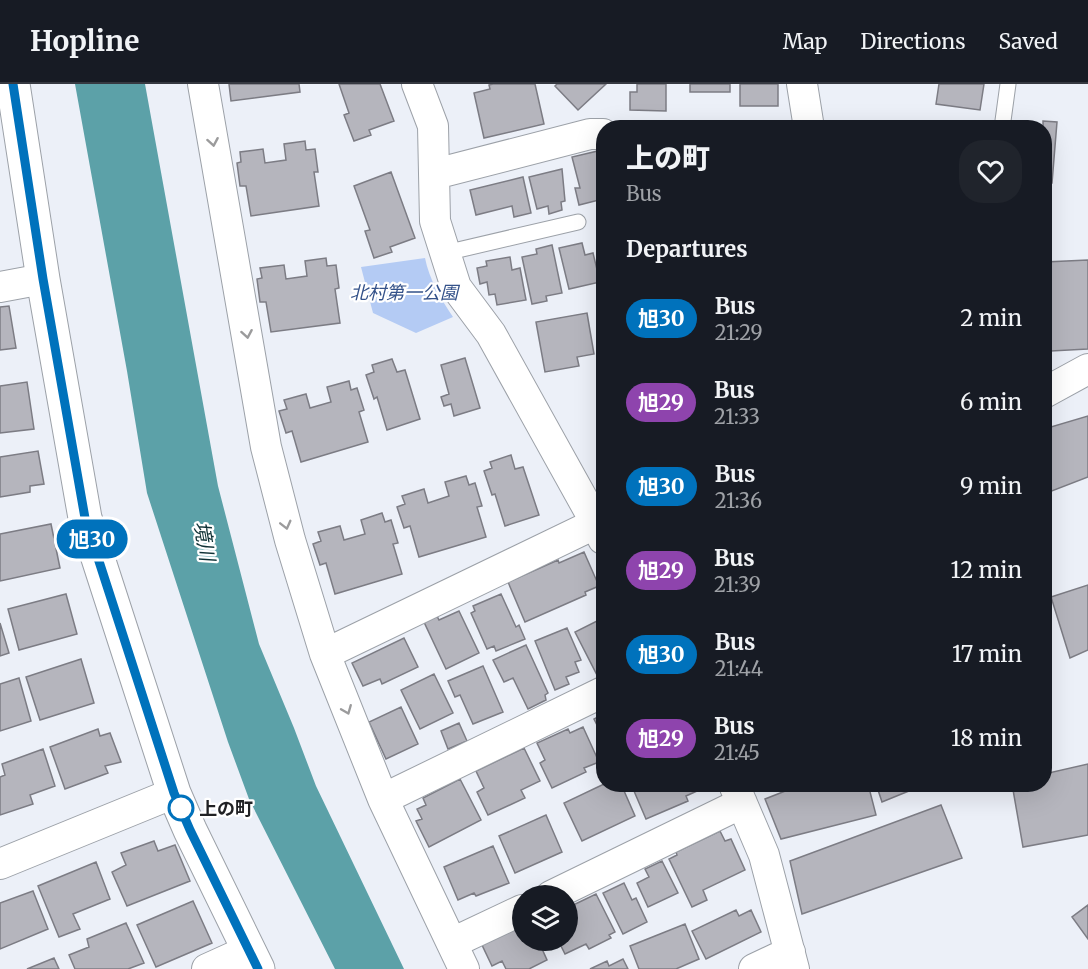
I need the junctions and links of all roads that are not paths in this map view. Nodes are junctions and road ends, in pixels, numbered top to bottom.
1 (203, 84) edge
2 (417, 84) edge
3 (802, 84) edge
4 (1008, 84) edge
5 (9, 93) edge
6 (808, 120) edge
7 (1003, 120) edge
8 (596, 134) edge
9 (435, 174) junction
10 (578, 222) dead end
11 (445, 253) junction
12 (43, 279) junction
13 (0, 287) edge
14 (1088, 369) edge
15 (1052, 389) edge
16 (596, 518) edge
17 (596, 529) edge
18 (325, 654) junction
19 (596, 695) edge
20 (739, 792) edge
21 (741, 792) edge
22 (174, 793) junction
23 (383, 799) junction
24 (0, 864) edge
25 (571, 885) edge
26 (512, 917) edge
27 (458, 956) edge
28 (254, 959) edge
29 (792, 960) edge
30 (207, 969) edge
31 (754, 969) edge

1 -> 18 street
2 - 9 street
3 - 6 street
4 - 7 lane
5 - 12 street
8 - 9 street
9 - 11 street
10 - 11 lane
11 - 16 street
12 - 13 street
12 - 22 street
14 - 15 street
17 - 18 street
18 -> 23 street
19 - 23 street
20 - 25 street
21 - 29 street
22 - 24 street
22 - 28 street
23 - 27 street
26 - 27 street
28 - 30 street
29 - 31 street

